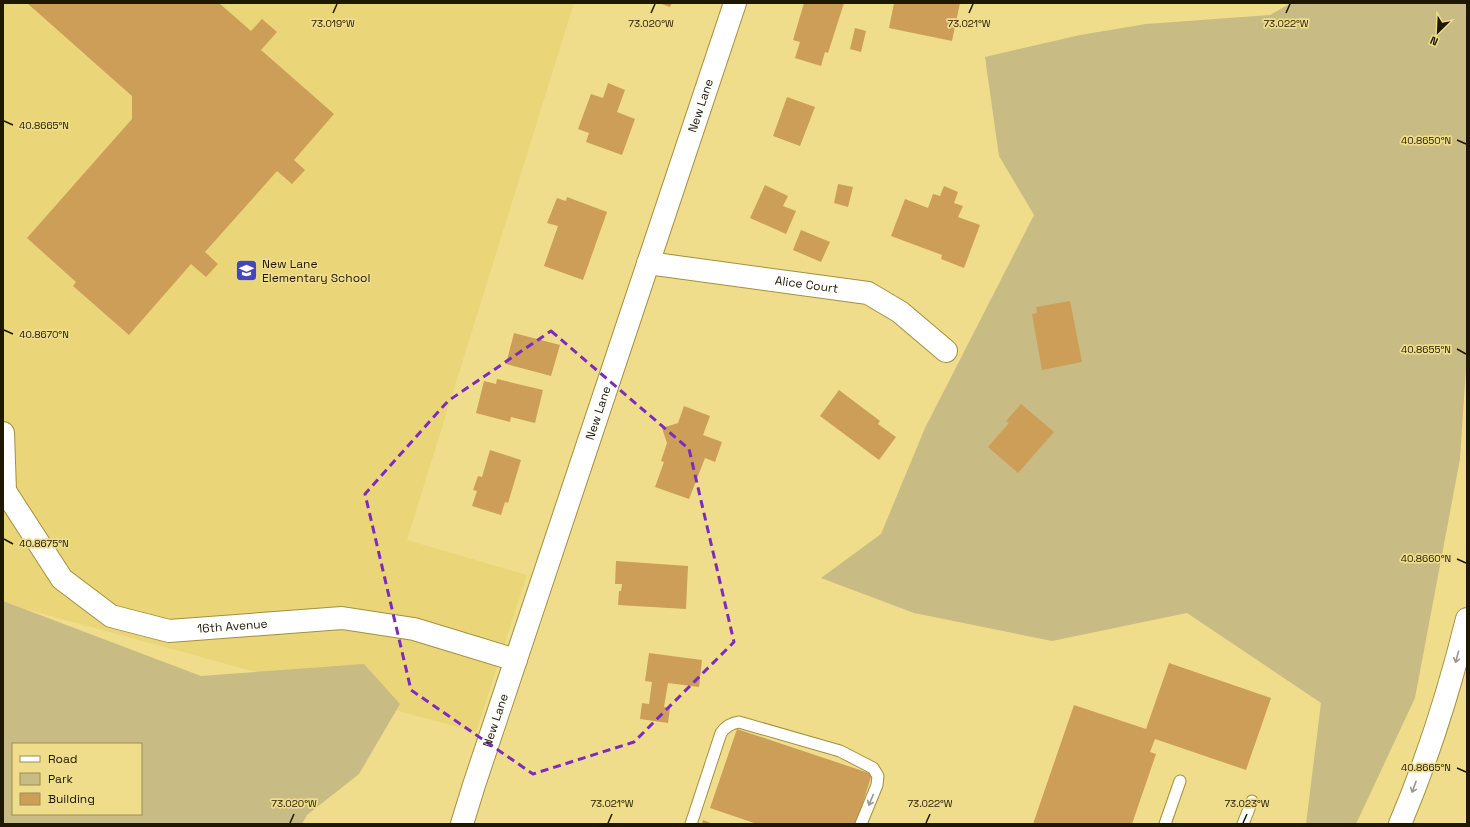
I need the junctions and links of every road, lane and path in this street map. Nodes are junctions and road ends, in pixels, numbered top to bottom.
1 (735, 3) edge
2 (648, 263) junction
3 (946, 350) dead end
4 (3, 433) edge
5 (4, 491) edge
6 (1467, 619) edge
7 (516, 660) junction
8 (1180, 781) dead end
9 (1252, 801) dead end
10 (462, 824) edge
11 (690, 824) edge
12 (861, 824) edge
13 (1165, 824) edge
14 (1244, 824) edge
15 (1400, 824) edge

1 - 2 main road, New Lane
2 - 3 main road, Alice Court
2 - 7 main road, New Lane
4 - 5 main road, 16th Avenue
5 - 7 main road, 16th Avenue
6 -> 15 main road
7 - 10 main road, New Lane
8 - 13 lane
9 - 14 lane
11 -> 12 lane

